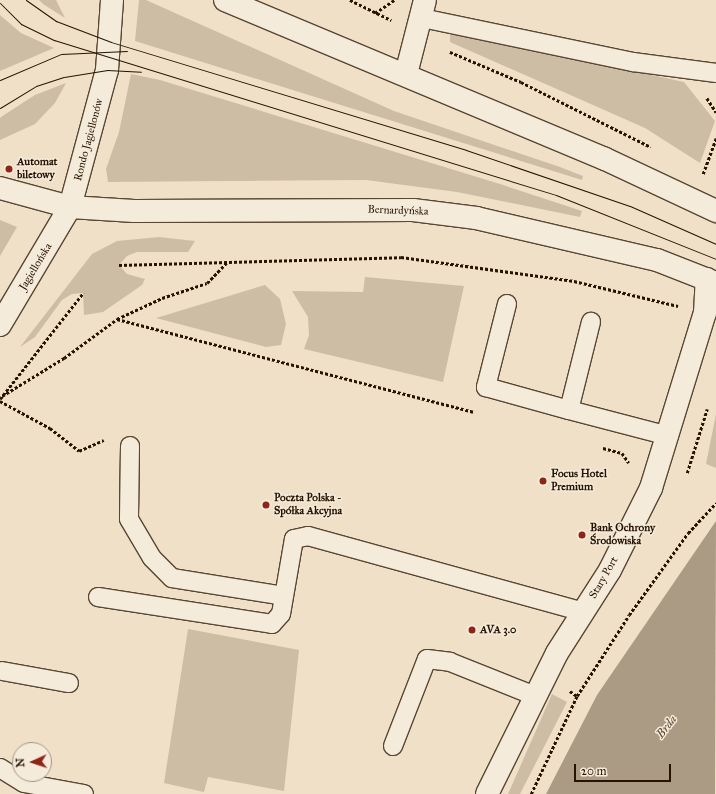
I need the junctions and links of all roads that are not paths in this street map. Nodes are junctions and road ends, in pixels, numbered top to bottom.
1 (112, 0) edge
2 (225, 0) edge
3 (422, 17) edge
4 (716, 73) edge
5 (406, 74) junction
6 (0, 188) edge
7 (70, 207) junction
8 (716, 211) edge
9 (711, 281) edge
10 (507, 304) dead end
11 (591, 322) dead end
12 (0, 325) edge
13 (569, 410) junction
14 (669, 436) junction
15 (130, 446) dead end
16 (284, 596) junction
17 (98, 597) dead end
18 (584, 612) junction
19 (2, 671) dead end
20 (69, 683) dead end
21 (535, 696) junction
22 (393, 746) dead end
23 (0, 768) edge
24 (84, 794) edge
25 (487, 794) edge

1 - 7 main road, Rondo Jagiellonów
2 - 5 main road
3 - 4 lane
3 - 5 main road
5 - 8 main road
6 - 7 main road
7 - 9 main road, Bernardyńska
7 - 12 main road, Jagiellońska
9 - 14 main road, Stary Port
10 - 13 lane
11 - 13 lane
13 - 14 lane
14 - 18 main road, Stary Port
15 - 16 lane
16 - 17 lane
16 - 18 lane
18 - 21 main road, Stary Port
19 - 20 lane
21 - 22 lane
21 - 25 main road, Stary Port
23 - 24 lane

